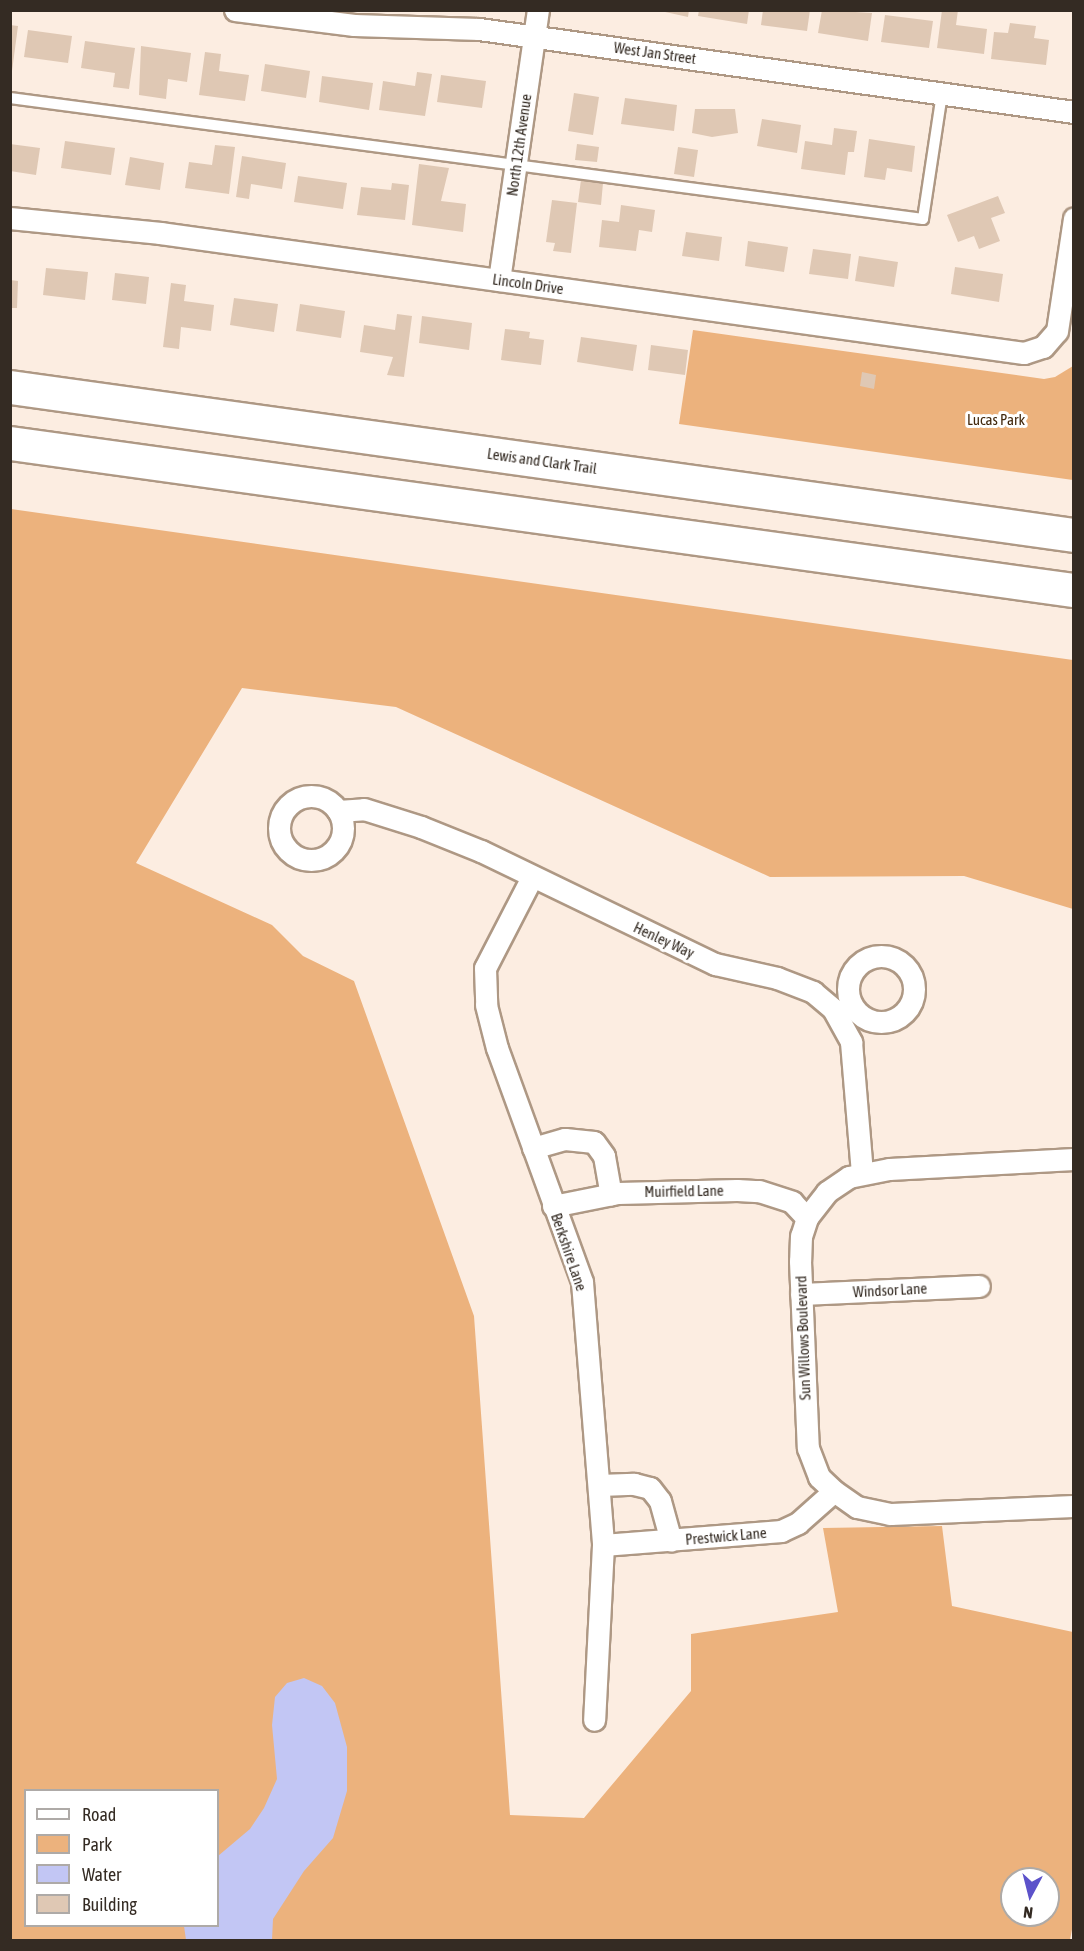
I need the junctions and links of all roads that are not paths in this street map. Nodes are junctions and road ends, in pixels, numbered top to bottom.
1 (235, 10) edge
2 (538, 10) edge
3 (534, 36) junction
4 (942, 93) junction
5 (10, 98) edge
6 (1074, 112) edge
7 (516, 163) junction
8 (10, 218) edge
9 (1074, 218) edge
10 (499, 280) junction
11 (10, 387) edge
12 (10, 443) edge
13 (1074, 535) edge
14 (1074, 590) edge
15 (338, 811) dead end
16 (532, 877) junction
17 (532, 1148) junction
18 (1074, 1160) edge
19 (862, 1173) junction
20 (611, 1194) junction
21 (554, 1206) junction
22 (807, 1218) junction
23 (979, 1286) dead end
24 (801, 1294) junction
25 (598, 1485) junction
26 (834, 1491) junction
27 (1074, 1506) edge
28 (671, 1541) junction
29 (603, 1545) junction
30 (594, 1720) dead end

1 - 3 street, West Jan Street
2 - 3 street, North 12th Avenue
3 - 4 street, West Jan Street
3 - 7 street, North 12th Avenue
4 - 6 street, West Jan Street
4 - 7 lane
5 - 7 lane
7 - 10 street, North 12th Avenue
8 - 10 street, Lincoln Drive
9 - 10 street, Lincoln Drive
11 - 13 highway, Lewis and Clark Trail
12 - 14 highway
15 - 16 street, Henley Way
16 - 17 street, Berkshire Lane
16 - 19 street, Henley Way
17 - 20 street
17 - 21 street, Berkshire Lane
18 - 19 street, Sun Willows Boulevard
19 - 22 street, Sun Willows Boulevard
20 - 21 street, Muirfield Lane
20 - 22 street, Muirfield Lane
21 - 25 street, Berkshire Lane
22 - 24 street, Sun Willows Boulevard
23 - 24 street, Windsor Lane
24 - 26 street, Sun Willows Boulevard
25 - 28 street
25 - 29 street, Berkshire Lane
26 - 27 street, Sun Willows Boulevard
26 - 28 street, Prestwick Lane
28 - 29 street, Prestwick Lane
29 - 30 street, Berkshire Lane

